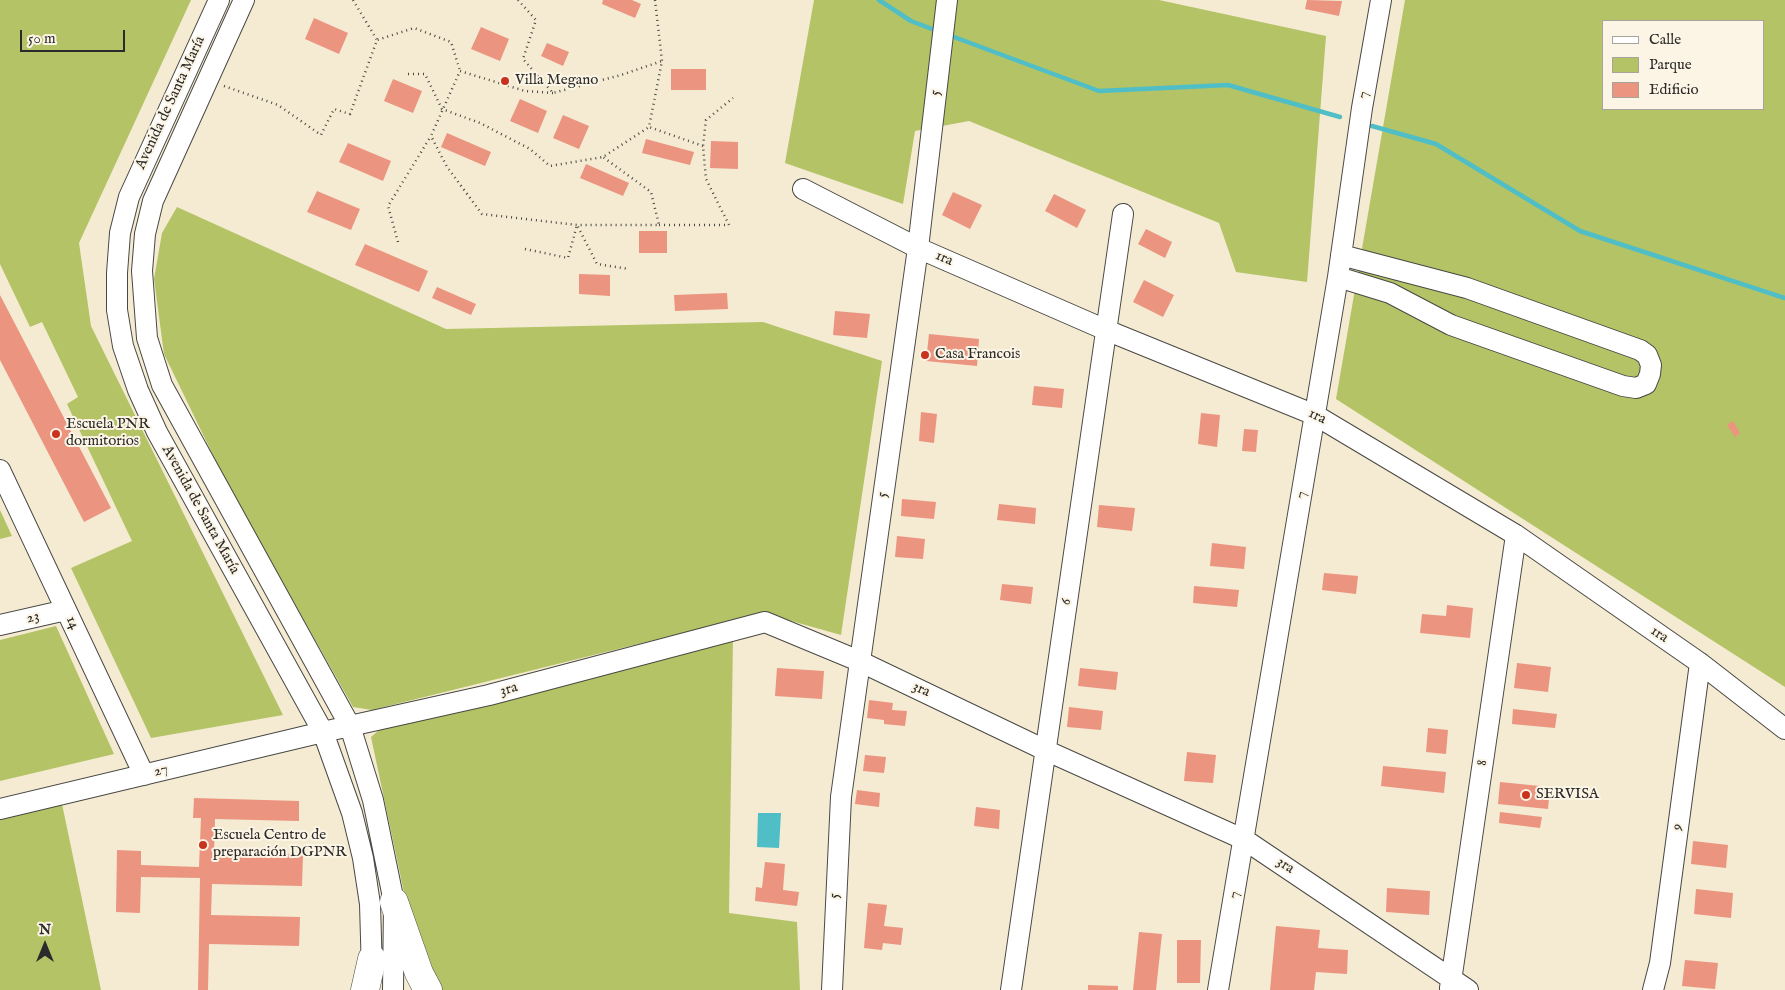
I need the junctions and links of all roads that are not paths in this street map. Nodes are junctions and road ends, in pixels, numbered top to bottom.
1 (219, 0) edge
2 (244, 0) edge
3 (947, 0) edge
4 (1381, 0) edge
5 (803, 190) dead end
6 (1122, 214) dead end
7 (918, 248) junction
8 (1341, 255) junction
9 (1338, 277) junction
10 (1106, 330) junction
11 (1315, 415) junction
12 (0, 470) edge
13 (1516, 535) junction
14 (66, 610) junction
15 (0, 625) edge
16 (859, 661) junction
17 (1700, 663) junction
18 (350, 726) junction
19 (1785, 729) edge
20 (323, 732) junction
21 (1045, 750) junction
22 (144, 775) junction
23 (0, 809) edge
24 (1245, 840) junction
25 (394, 902) junction
26 (372, 959) junction
27 (1451, 984) edge
28 (365, 990) edge
29 (373, 990) edge
30 (393, 990) edge
31 (428, 990) edge
32 (832, 990) edge
33 (1011, 990) edge
34 (1218, 990) edge
35 (1468, 990) edge
36 (1652, 990) edge

1 - 20 street, Avenida de Santa María
2 - 18 street, Avenida de Santa María
3 - 7 street, 5
4 - 8 street, 7
5 - 7 street, 1ra
6 - 10 street, 6
7 - 10 street, 1ra
7 - 16 street, 5
8 - 9 street, 7
8 - 9 street
9 - 11 street, 7
10 - 11 street, 1ra
10 - 21 street, 6
11 - 13 street, 1ra
11 - 24 street, 7
12 - 14 street, 14
13 - 17 street, 1ra
13 - 27 street, 8
14 - 15 street, 23
14 - 22 street, 14
16 - 18 street, 3ra
16 - 21 street, 3ra
16 - 32 street, 5
17 - 19 street, 1ra
17 - 36 street, 9
18 - 20 street, 3ra
18 - 25 street, Avenida de Santa María
20 - 22 street, 27
20 - 26 street, Avenida de Santa María
21 - 24 street, 3ra
21 - 33 street, 6
22 - 23 street, 27
24 - 27 street, 3ra
24 - 34 street, 7
25 - 30 street, Avenida de Santa María
25 - 31 highway
26 - 28 highway
26 - 29 street, Avenida de Santa María
27 - 35 street, 3ra

